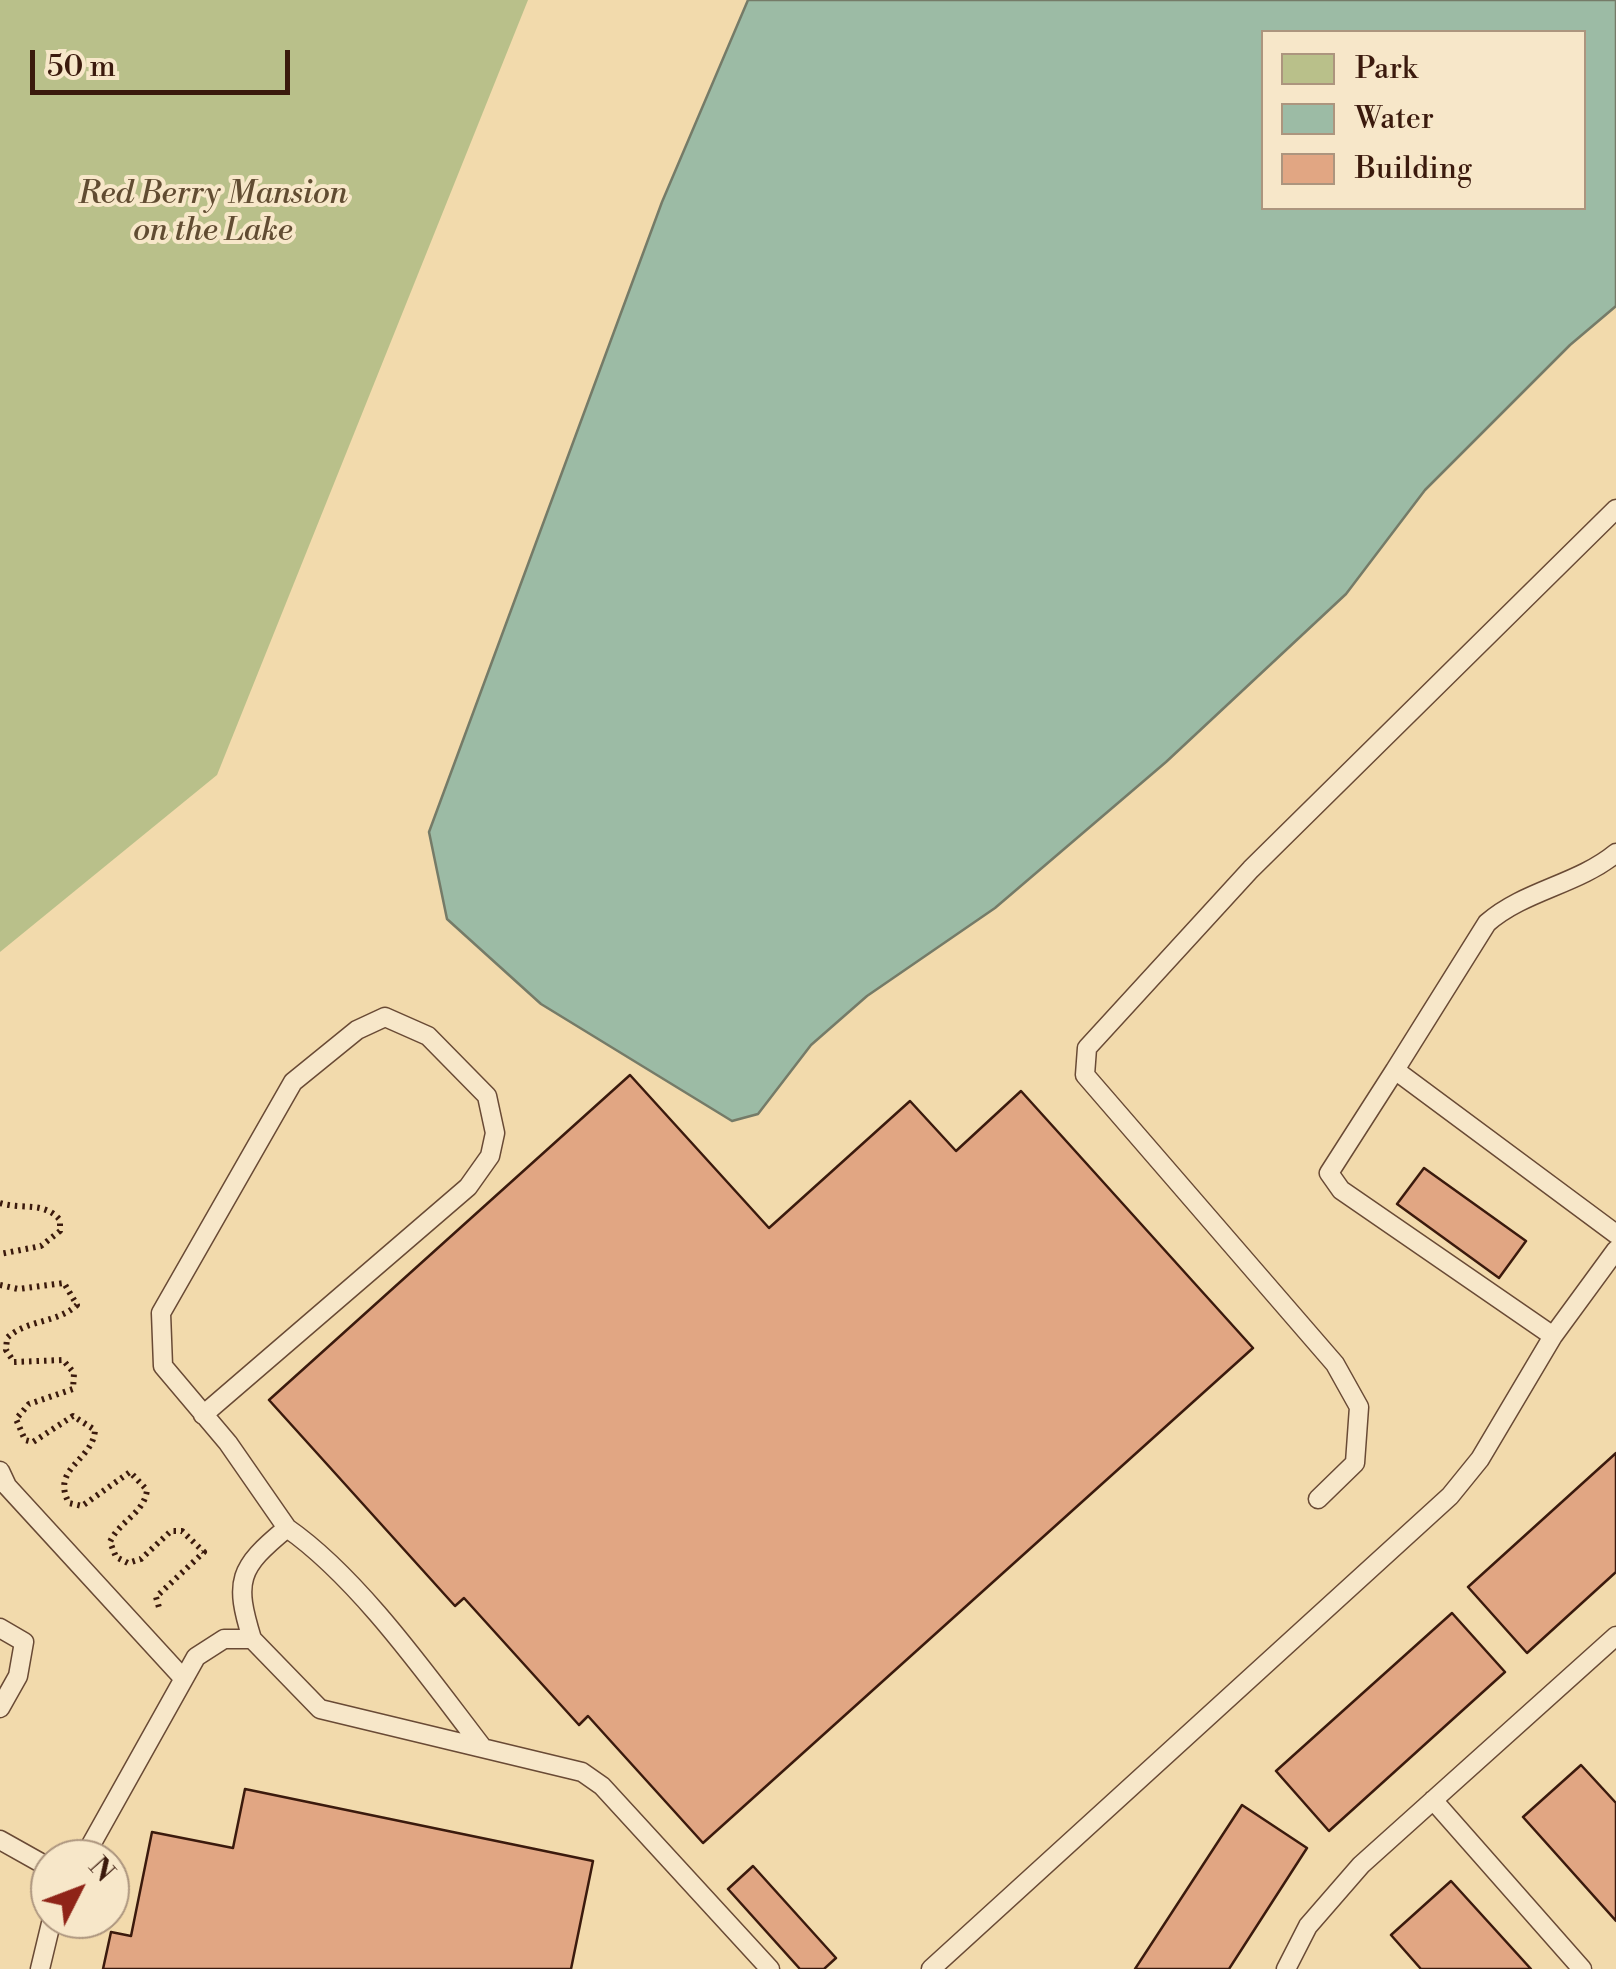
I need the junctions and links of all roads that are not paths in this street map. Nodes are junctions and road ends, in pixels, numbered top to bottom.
1 (1616, 508) edge
2 (1616, 853) edge
3 (1395, 1070) junction
4 (1616, 1234) edge
5 (1616, 1250) edge
6 (1553, 1336) junction
7 (203, 1415) junction
8 (0, 1471) edge
9 (1318, 1500) dead end
10 (287, 1528) junction
11 (0, 1628) edge
12 (1616, 1636) edge
13 (252, 1639) junction
14 (183, 1678) junction
15 (0, 1708) edge
16 (483, 1748) junction
17 (1434, 1800) junction
18 (94, 1839) edge
19 (0, 1840) edge
20 (30, 1857) edge
21 (47, 1939) edge
22 (40, 1969) edge
23 (770, 1969) edge
24 (932, 1969) edge
25 (1286, 1969) edge
26 (1582, 1969) edge

1 - 9 lane
2 - 3 lane
3 - 4 lane
3 - 6 lane
5 - 6 lane
6 - 24 lane
7 - 7 lane
7 - 10 lane
8 - 14 lane
10 - 13 lane
10 - 16 lane
11 - 15 lane
12 - 17 lane
13 - 14 lane
13 - 16 lane
14 - 18 lane
16 - 23 lane
17 - 25 lane
17 - 26 lane
19 - 20 lane
21 - 22 lane

